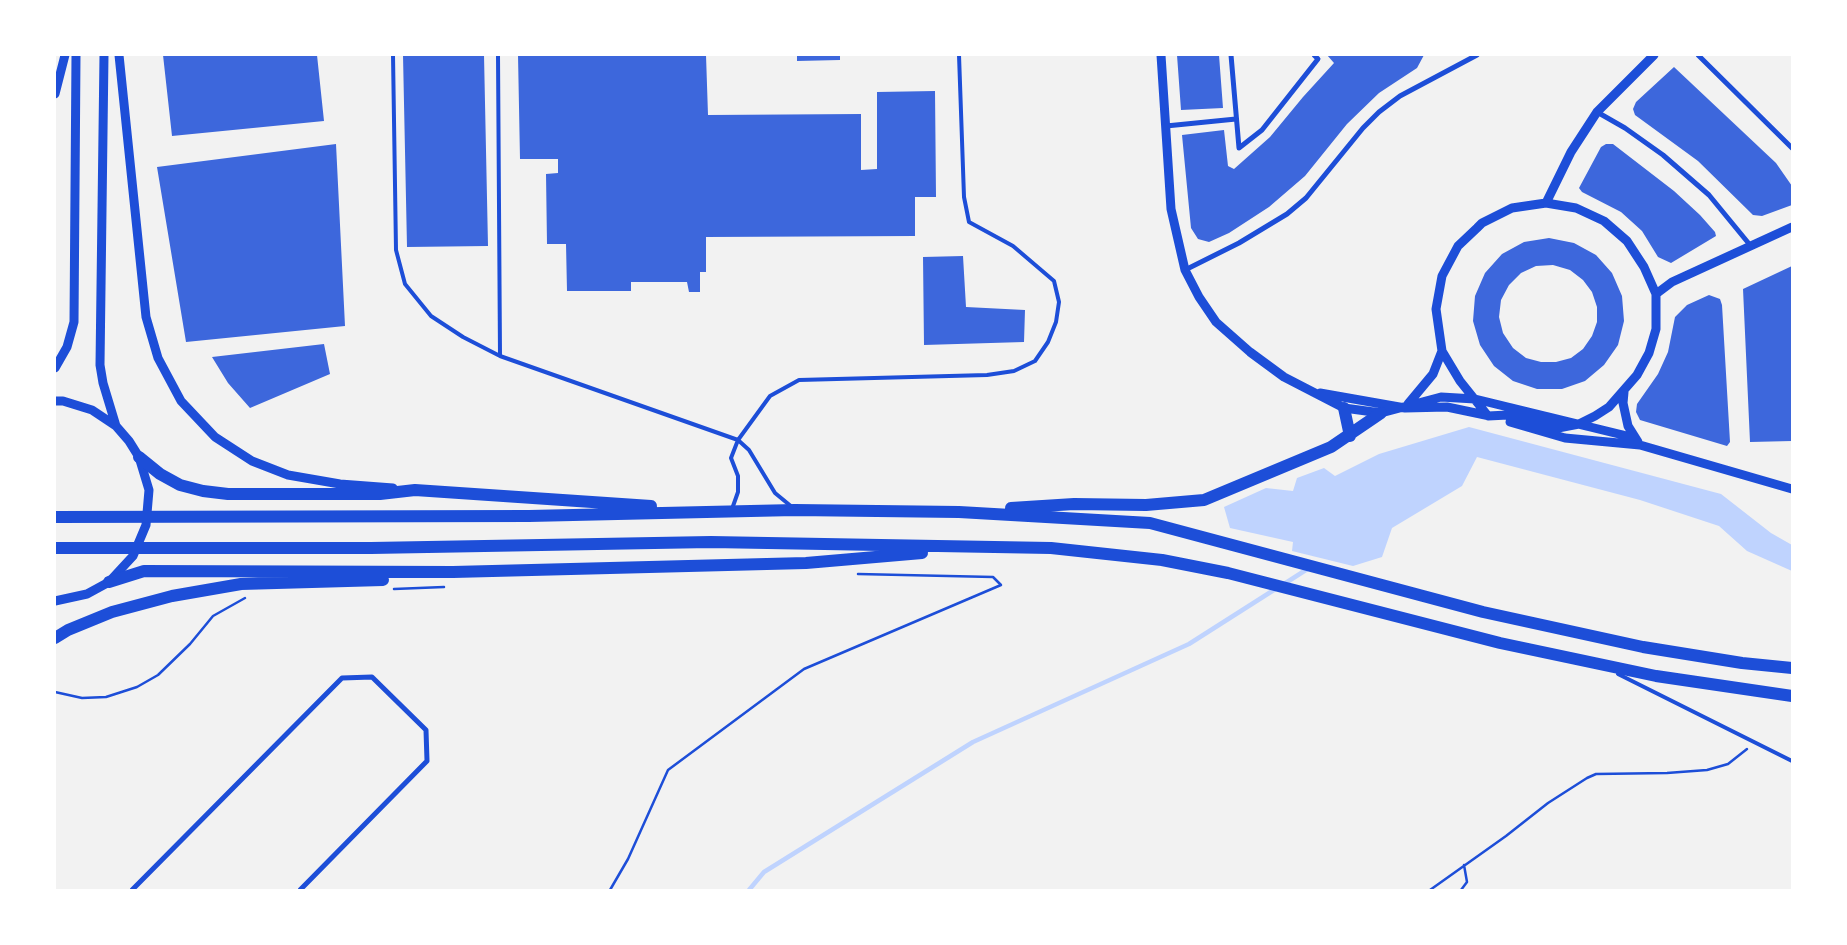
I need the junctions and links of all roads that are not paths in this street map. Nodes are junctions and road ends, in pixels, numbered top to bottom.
1 (65, 55) edge
2 (76, 55) edge
3 (104, 55) edge
4 (120, 55) edge
5 (393, 55) edge
6 (498, 55) edge
7 (959, 55) edge
8 (1161, 55) edge
9 (1231, 55) edge
10 (1314, 55) edge
11 (1476, 55) edge
12 (1654, 55) edge
13 (1698, 55) edge
14 (55, 94) edge
15 (1597, 112) junction
16 (1236, 119) junction
17 (1166, 126) junction
18 (1792, 148) edge
19 (1546, 203) junction
20 (1792, 227) edge
21 (1750, 244) junction
22 (1185, 270) junction
23 (1656, 294) junction
24 (1442, 350) junction
25 (500, 356) junction
26 (55, 368) edge
27 (1313, 392) junction
28 (1624, 392) junction
29 (1475, 399) junction
30 (55, 401) edge
31 (1344, 408) junction
32 (1404, 408) junction
33 (1381, 413) junction
34 (1488, 416) junction
35 (1579, 424) junction
36 (116, 426) junction
37 (1350, 436) junction
38 (738, 440) junction
39 (1640, 445) junction
40 (139, 457) junction
41 (1792, 489) edge
42 (415, 490) junction
43 (795, 510) junction
44 (731, 511) junction
45 (959, 512) junction
46 (55, 517) edge
47 (55, 548) edge
48 (1051, 548) junction
49 (453, 572) junction
50 (109, 582) junction
51 (59, 601) edge
52 (55, 608) edge
53 (55, 638) edge
54 (1595, 663) junction
55 (1792, 668) edge
56 (1792, 696) edge
57 (1792, 761) edge
58 (132, 890) edge
59 (300, 890) edge

1 - 14 street
2 - 26 street
3 - 36 street
4 - 42 street
5 - 25 lane
6 - 25 lane
7 - 38 lane
8 - 17 street
9 - 16 street
10 - 16 street
11 - 22 street
12 - 15 street
13 - 18 street
15 - 19 street
15 - 21 street
16 - 17 street
17 - 22 street
19 - 23 street
19 - 24 street
20 - 21 street
21 - 23 street
22 - 27 street
23 - 28 street
24 - 29 street
24 - 32 street
25 - 38 lane
27 - 31 street
27 - 32 street
28 - 35 street
28 - 39 street
29 - 32 street
29 - 34 street
29 - 35 street
30 - 36 street
31 - 33 street
31 - 37 main road
32 - 33 street
32 - 34 street
33 - 37 main road
34 - 35 street
34 - 39 street
35 - 39 street
36 - 40 street
37 - 45 main road
38 - 43 lane
38 - 44 lane
39 - 41 street
40 - 42 main road
40 - 50 street
42 - 44 main road
43 - 44 main road
43 - 45 main road
44 - 46 main road
45 - 55 main road
47 - 48 main road
48 - 49 main road
48 - 54 main road
49 - 50 main road
49 - 53 main road
50 - 51 street
51 - 52 street
54 - 56 main road
54 - 57 lane
58 - 59 street

